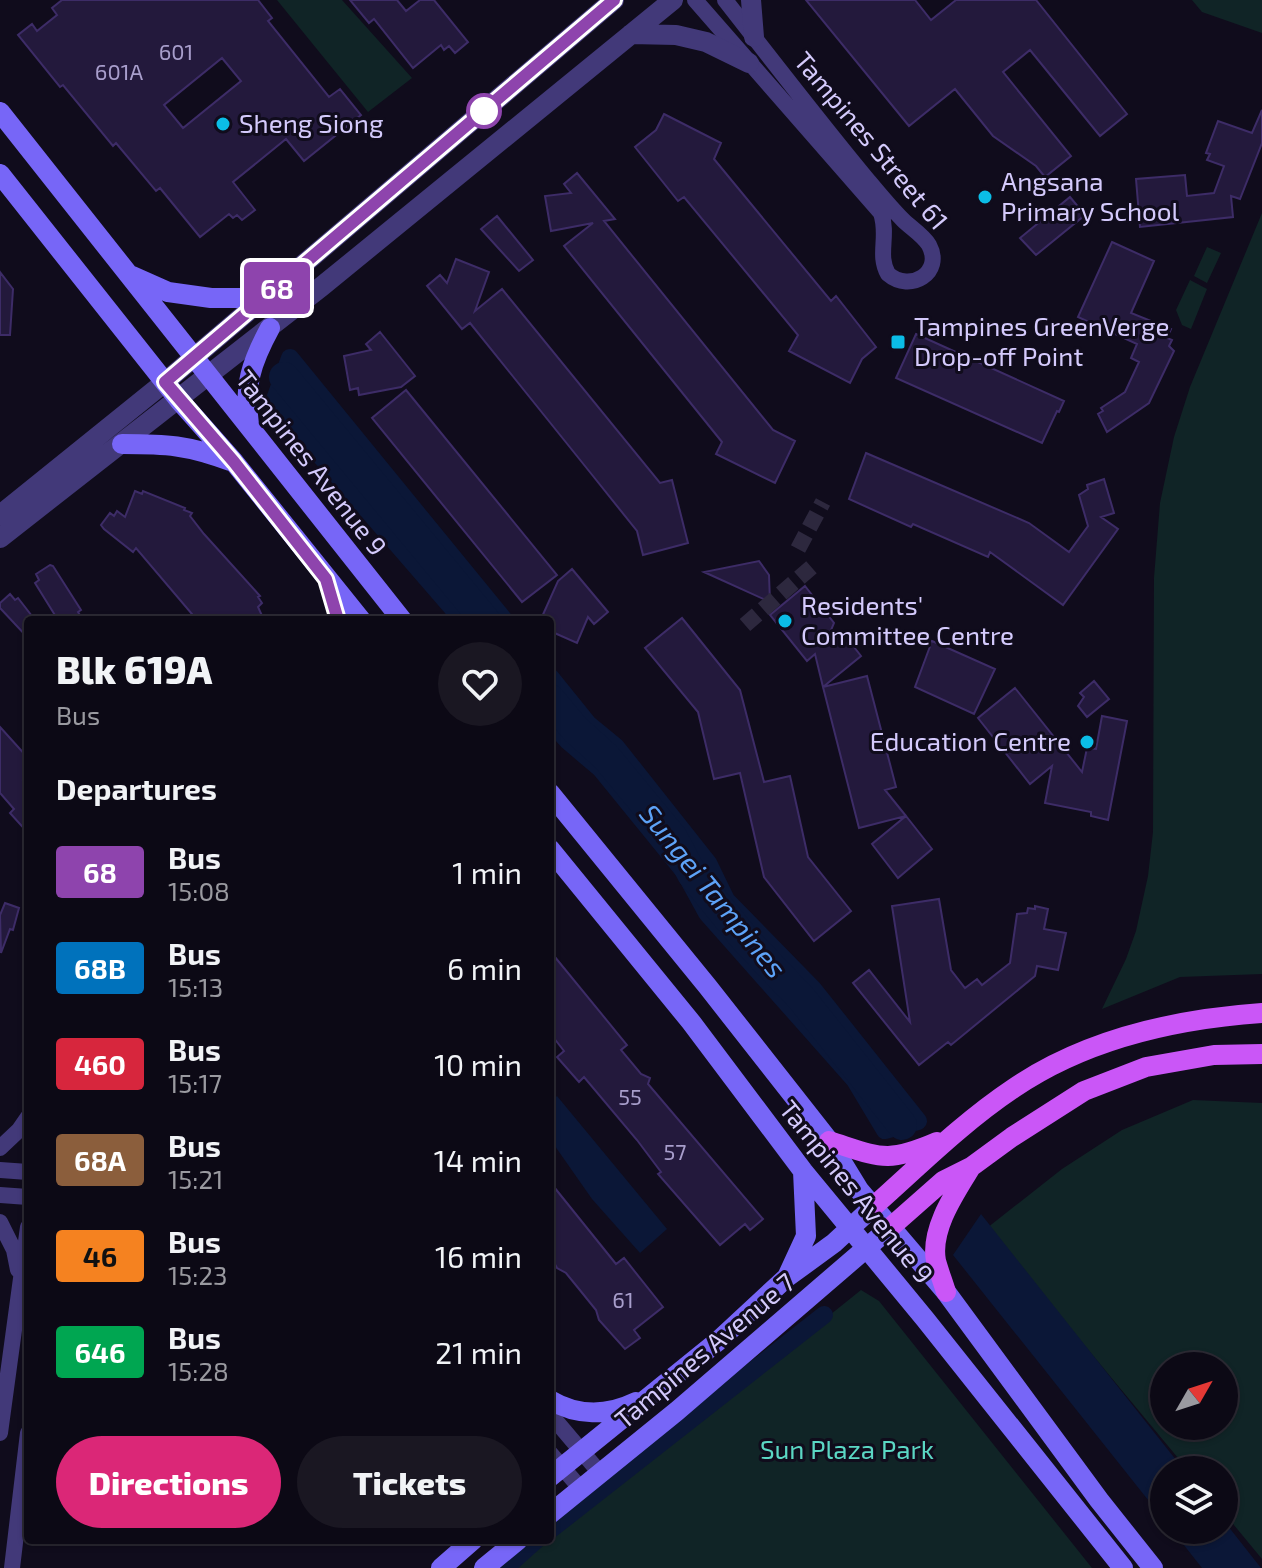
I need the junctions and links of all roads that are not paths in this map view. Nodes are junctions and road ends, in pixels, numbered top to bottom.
1 (614, 0) edge
2 (673, 0) edge
3 (695, 0) edge
4 (725, 0) edge
5 (751, 0) edge
6 (598, 8) edge
7 (631, 34) junction
8 (754, 37) junction
9 (749, 63) junction
10 (0, 112) edge
11 (0, 174) edge
12 (128, 275) junction
13 (265, 298) junction
14 (270, 328) junction
15 (194, 358) junction
16 (209, 375) junction
17 (165, 382) junction
18 (179, 400) junction
19 (249, 429) junction
20 (122, 444) junction
21 (234, 462) junction
22 (0, 515) edge
23 (0, 538) edge
24 (326, 579) junction
25 (337, 616) edge
26 (358, 616) edge
27 (399, 616) edge
28 (554, 798) edge
29 (554, 854) edge
30 (1262, 1013) edge
31 (1262, 1054) edge
32 (24, 1123) edge
33 (951, 1136) junction
34 (829, 1141) junction
35 (0, 1148) edge
36 (971, 1167) junction
37 (0, 1170) edge
38 (803, 1171) junction
39 (24, 1172) edge
40 (0, 1195) edge
41 (24, 1197) edge
42 (874, 1206) junction
43 (0, 1222) edge
44 (892, 1226) junction
45 (851, 1228) junction
46 (867, 1249) junction
47 (24, 1254) edge
48 (786, 1278) junction
49 (20, 1280) junction
50 (946, 1292) junction
51 (651, 1395) junction
52 (554, 1402) edge
53 (554, 1419) edge
54 (0, 1433) edge
55 (24, 1451) edge
56 (582, 1451) junction
57 (554, 1466) edge
58 (600, 1473) junction
59 (581, 1489) junction
60 (554, 1511) edge
61 (8, 1525) edge
62 (468, 1544) edge
63 (513, 1544) edge
64 (7, 1548) edge
65 (12, 1568) edge
66 (441, 1568) edge
67 (484, 1568) edge
68 (1123, 1568) edge
69 (1153, 1568) edge

1 - 6 street
2 - 7 street
3 - 9 street, Tampines Street 61
4 - 8 street, Tampines Street 61
5 - 8 street
6 - 13 street
7 - 9 street
7 - 14 street
8 - 9 street, Tampines Street 61
10 - 12 main road, Tampines Avenue 9
11 - 17 main road
12 - 13 main road
12 - 15 main road, Tampines Avenue 9
13 - 15 street
14 - 16 street
14 - 19 main road
15 - 16 main road, Tampines Avenue 9
15 - 17 street
16 - 18 street
16 - 19 main road, Tampines Avenue 9
17 - 18 main road
17 - 22 street
18 - 20 street
18 - 21 main road
19 - 27 main road, Tampines Avenue 9
20 - 21 main road
20 - 23 street
21 - 24 main road
24 - 25 main road
24 - 26 main road
28 - 34 main road, Tampines Avenue 9
29 - 38 main road, Tampines Avenue 9
30 - 33 main road
31 - 36 main road
32 - 35 street
33 - 34 main road
33 - 42 main road
34 - 42 main road, Tampines Avenue 9
36 - 44 main road
36 - 50 main road, Tampines Avenue 9
37 - 39 street
38 - 45 main road, Tampines Avenue 9
38 - 48 main road
40 - 41 street
42 - 44 main road, Tampines Avenue 9
42 - 45 main road, Tampines Avenue 7
43 - 49 street
44 - 46 main road, Tampines Avenue 7
44 - 50 main road, Tampines Avenue 9
45 - 46 main road, Tampines Avenue 9
45 - 48 main road, Tampines Avenue 7
46 - 58 main road, Tampines Avenue 7
46 - 68 main road, Tampines Avenue 9
47 - 49 street
48 - 51 main road, Tampines Avenue 7
49 - 54 street
50 - 69 main road, Tampines Avenue 9
51 - 52 main road
51 - 56 main road, Tampines Avenue 7
53 - 56 street
55 - 61 street
56 - 57 main road, Tampines Avenue 7
56 - 58 street
57 - 59 street
58 - 59 main road, Tampines Avenue 7
59 - 60 main road, Tampines Avenue 7
61 - 64 street
62 - 66 main road
63 - 67 main road
64 - 65 street

